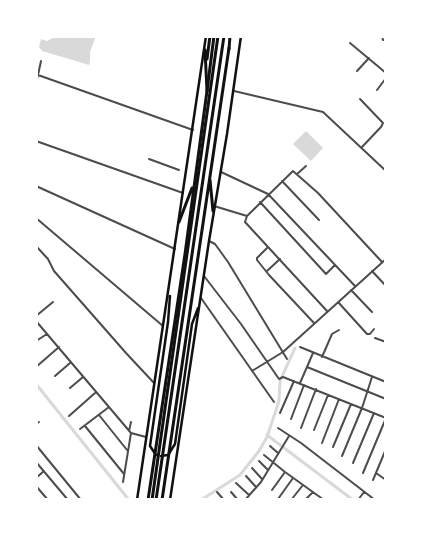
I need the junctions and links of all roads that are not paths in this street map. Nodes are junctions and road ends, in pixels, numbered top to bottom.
1 (208, 36) edge
2 (214, 36) edge
3 (218, 36) edge
4 (224, 36) edge
5 (231, 36) edge
6 (241, 36) edge
7 (382, 36) edge
8 (386, 40) edge
9 (350, 43) dead end
10 (204, 50) junction
11 (369, 58) junction
12 (41, 62) dead end
13 (206, 67) junction
14 (357, 71) dead end
15 (386, 73) edge
16 (38, 75) junction
17 (386, 78) edge
18 (36, 83) edge
19 (377, 90) dead end
20 (207, 91) junction
21 (234, 91) junction
22 (360, 99) dead end
23 (193, 130) junction
24 (36, 141) edge
25 (362, 148) junction
26 (149, 159) dead end
27 (306, 166) dead end
28 (179, 170) dead end
29 (386, 171) edge
30 (221, 172) junction
31 (210, 174) junction
32 (297, 174) junction
33 (282, 181) junction
34 (194, 182) junction
35 (36, 186) edge
36 (183, 193) junction
37 (268, 194) junction
38 (260, 202) junction
39 (214, 206) junction
40 (213, 211) junction
41 (247, 216) junction
42 (36, 218) edge
43 (319, 220) dead end
44 (179, 222) junction
45 (208, 241) junction
46 (36, 246) edge
47 (268, 247) junction
48 (176, 249) junction
49 (386, 258) edge
50 (280, 259) junction
51 (382, 262) junction
52 (335, 265) junction
53 (267, 271) junction
54 (372, 272) junction
55 (204, 276) junction
56 (355, 286) junction
57 (386, 286) edge
58 (170, 287) junction
59 (351, 290) junction
60 (201, 298) junction
61 (53, 302) dead end
62 (338, 302) junction
63 (200, 304) junction
64 (327, 311) junction
65 (372, 312) dead end
66 (36, 316) edge
67 (36, 321) edge
68 (314, 323) junction
69 (163, 326) junction
70 (374, 329) dead end
71 (339, 330) dead end
72 (47, 334) junction
73 (375, 338) dead end
74 (36, 341) edge
75 (386, 342) edge
76 (300, 347) dead end
77 (59, 348) junction
78 (283, 352) junction
79 (313, 353) junction
80 (322, 357) junction
81 (287, 359) dead end
82 (71, 362) junction
83 (266, 362) junction
84 (36, 367) edge
85 (307, 367) junction
86 (252, 371) junction
87 (55, 376) dead end
88 (83, 377) junction
89 (372, 377) junction
90 (294, 381) junction
91 (386, 382) edge
92 (154, 383) junction
93 (300, 383) junction
94 (304, 384) junction
95 (70, 388) dead end
96 (316, 389) junction
97 (96, 392) junction
98 (366, 392) junction
99 (328, 395) junction
100 (339, 399) junction
101 (386, 399) edge
102 (274, 402) dead end
103 (351, 404) junction
104 (109, 407) junction
105 (362, 408) junction
106 (280, 413) dead end
107 (374, 413) junction
108 (98, 415) junction
109 (69, 416) dead end
110 (386, 418) edge
111 (291, 419) dead end
112 (131, 422) dead end
113 (85, 426) junction
114 (278, 428) dead end
115 (301, 428) dead end
116 (80, 430) dead end
117 (314, 430) dead end
118 (130, 432) junction
119 (289, 436) junction
120 (146, 437) junction
121 (322, 443) dead end
122 (36, 445) edge
123 (270, 446) dead end
124 (333, 447) dead end
125 (386, 449) edge
126 (128, 451) junction
127 (278, 453) junction
128 (264, 454) dead end
129 (342, 456) dead end
130 (36, 462) edge
131 (259, 462) dead end
132 (272, 462) junction
133 (353, 464) dead end
134 (252, 468) dead end
135 (268, 470) junction
136 (44, 471) junction
137 (285, 472) junction
138 (363, 473) dead end
139 (376, 473) junction
140 (124, 474) junction
141 (246, 476) dead end
142 (36, 478) edge
143 (293, 478) junction
144 (263, 479) junction
145 (373, 480) dead end
146 (386, 480) edge
147 (123, 482) dead end
148 (236, 483) dead end
149 (303, 485) junction
150 (36, 486) edge
151 (256, 488) junction
152 (272, 490) dead end
153 (217, 492) dead end
154 (231, 492) dead end
155 (313, 492) junction
156 (364, 492) junction
157 (249, 496) junction
158 (278, 499) edge
159 (322, 499) edge
160 (48, 500) edge
161 (68, 500) edge
162 (81, 500) edge
163 (137, 500) edge
164 (148, 500) edge
165 (152, 500) edge
166 (156, 500) edge
167 (162, 500) edge
168 (170, 500) edge
169 (224, 500) edge
170 (238, 500) edge
171 (245, 500) edge
172 (291, 500) edge
173 (305, 500) edge
174 (358, 500) edge
175 (375, 500) edge

1 - 10 main road
1 - 13 highway
2 - 20 highway
3 - 165 highway
4 - 166 highway
5 - 31 highway
6 - 21 main road
7 - 8 street
9 - 11 street
10 - 13 highway
10 - 23 main road
11 - 14 street
11 - 15 street
12 - 16 street
13 - 20 highway
16 - 18 street
16 - 23 street
17 - 19 street
20 - 34 highway
21 - 25 street
21 - 30 main road
22 - 25 street
23 - 36 main road
24 - 36 street
25 - 29 street
26 - 28 street
27 - 32 street
30 - 37 street
30 - 39 main road
31 - 40 highway
31 - 167 highway
32 - 33 street
32 - 51 street
33 - 37 street
33 - 43 street
34 - 44 highway
34 - 164 highway
35 - 48 street
36 - 44 main road
37 - 38 street
37 - 52 street
38 - 41 street
38 - 52 street
39 - 40 main road
39 - 41 street
40 - 45 main road
41 - 47 street
42 - 69 street
44 - 48 main road
45 - 55 main road
45 - 78 street
46 - 92 street
47 - 50 street
47 - 53 street
48 - 58 main road
49 - 51 street
50 - 53 street
50 - 64 street
51 - 54 street
52 - 56 street
53 - 68 street
54 - 56 street
54 - 57 street
55 - 60 main road
55 - 83 street
56 - 59 street
58 - 63 main road
58 - 69 main road
59 - 62 street
59 - 65 street
60 - 63 main road
60 - 86 street
61 - 66 street
62 - 64 street
62 - 70 street
63 - 168 main road
64 - 68 street
67 - 72 street
68 - 78 street
69 - 92 main road
71 - 80 street
72 - 74 street
72 - 77 street
73 - 75 street
76 - 79 street
77 - 82 street
77 - 84 street
78 - 81 street
78 - 83 street
79 - 80 street
79 - 85 street
80 - 89 street
82 - 87 street
82 - 88 street
83 - 86 street
83 - 90 street
85 - 93 street
85 - 98 street
86 - 102 street
88 - 95 street
88 - 97 street
89 - 91 street
89 - 98 street
90 - 93 street
90 - 106 street
92 - 120 main road
93 - 94 street
94 - 96 street
94 - 111 street
96 - 99 street
96 - 115 street
97 - 104 street
97 - 109 street
98 - 101 street
98 - 105 street
99 - 100 street
99 - 117 street
100 - 103 street
100 - 121 street
103 - 105 street
103 - 124 street
104 - 108 street
104 - 118 street
105 - 107 street
105 - 129 street
107 - 110 street
107 - 133 street
108 - 113 street
108 - 126 street
110 - 138 street
112 - 118 street
113 - 116 street
113 - 140 street
114 - 119 street
118 - 120 street
118 - 126 street
119 - 127 street
119 - 156 street
120 - 163 main road
122 - 162 street
123 - 127 street
125 - 139 street
126 - 140 street
127 - 132 street
128 - 132 street
130 - 136 street
131 - 135 street
132 - 135 street
132 - 137 street
134 - 144 street
135 - 144 street
136 - 142 street
136 - 161 street
137 - 143 street
137 - 152 street
139 - 145 street
139 - 146 street
140 - 147 street
141 - 151 street
143 - 149 street
143 - 158 street
144 - 151 street
148 - 157 street
149 - 155 street
149 - 172 street
150 - 160 street
151 - 157 street
153 - 169 street
154 - 170 street
155 - 159 street
155 - 173 street
156 - 174 street
156 - 175 street
157 - 171 street

